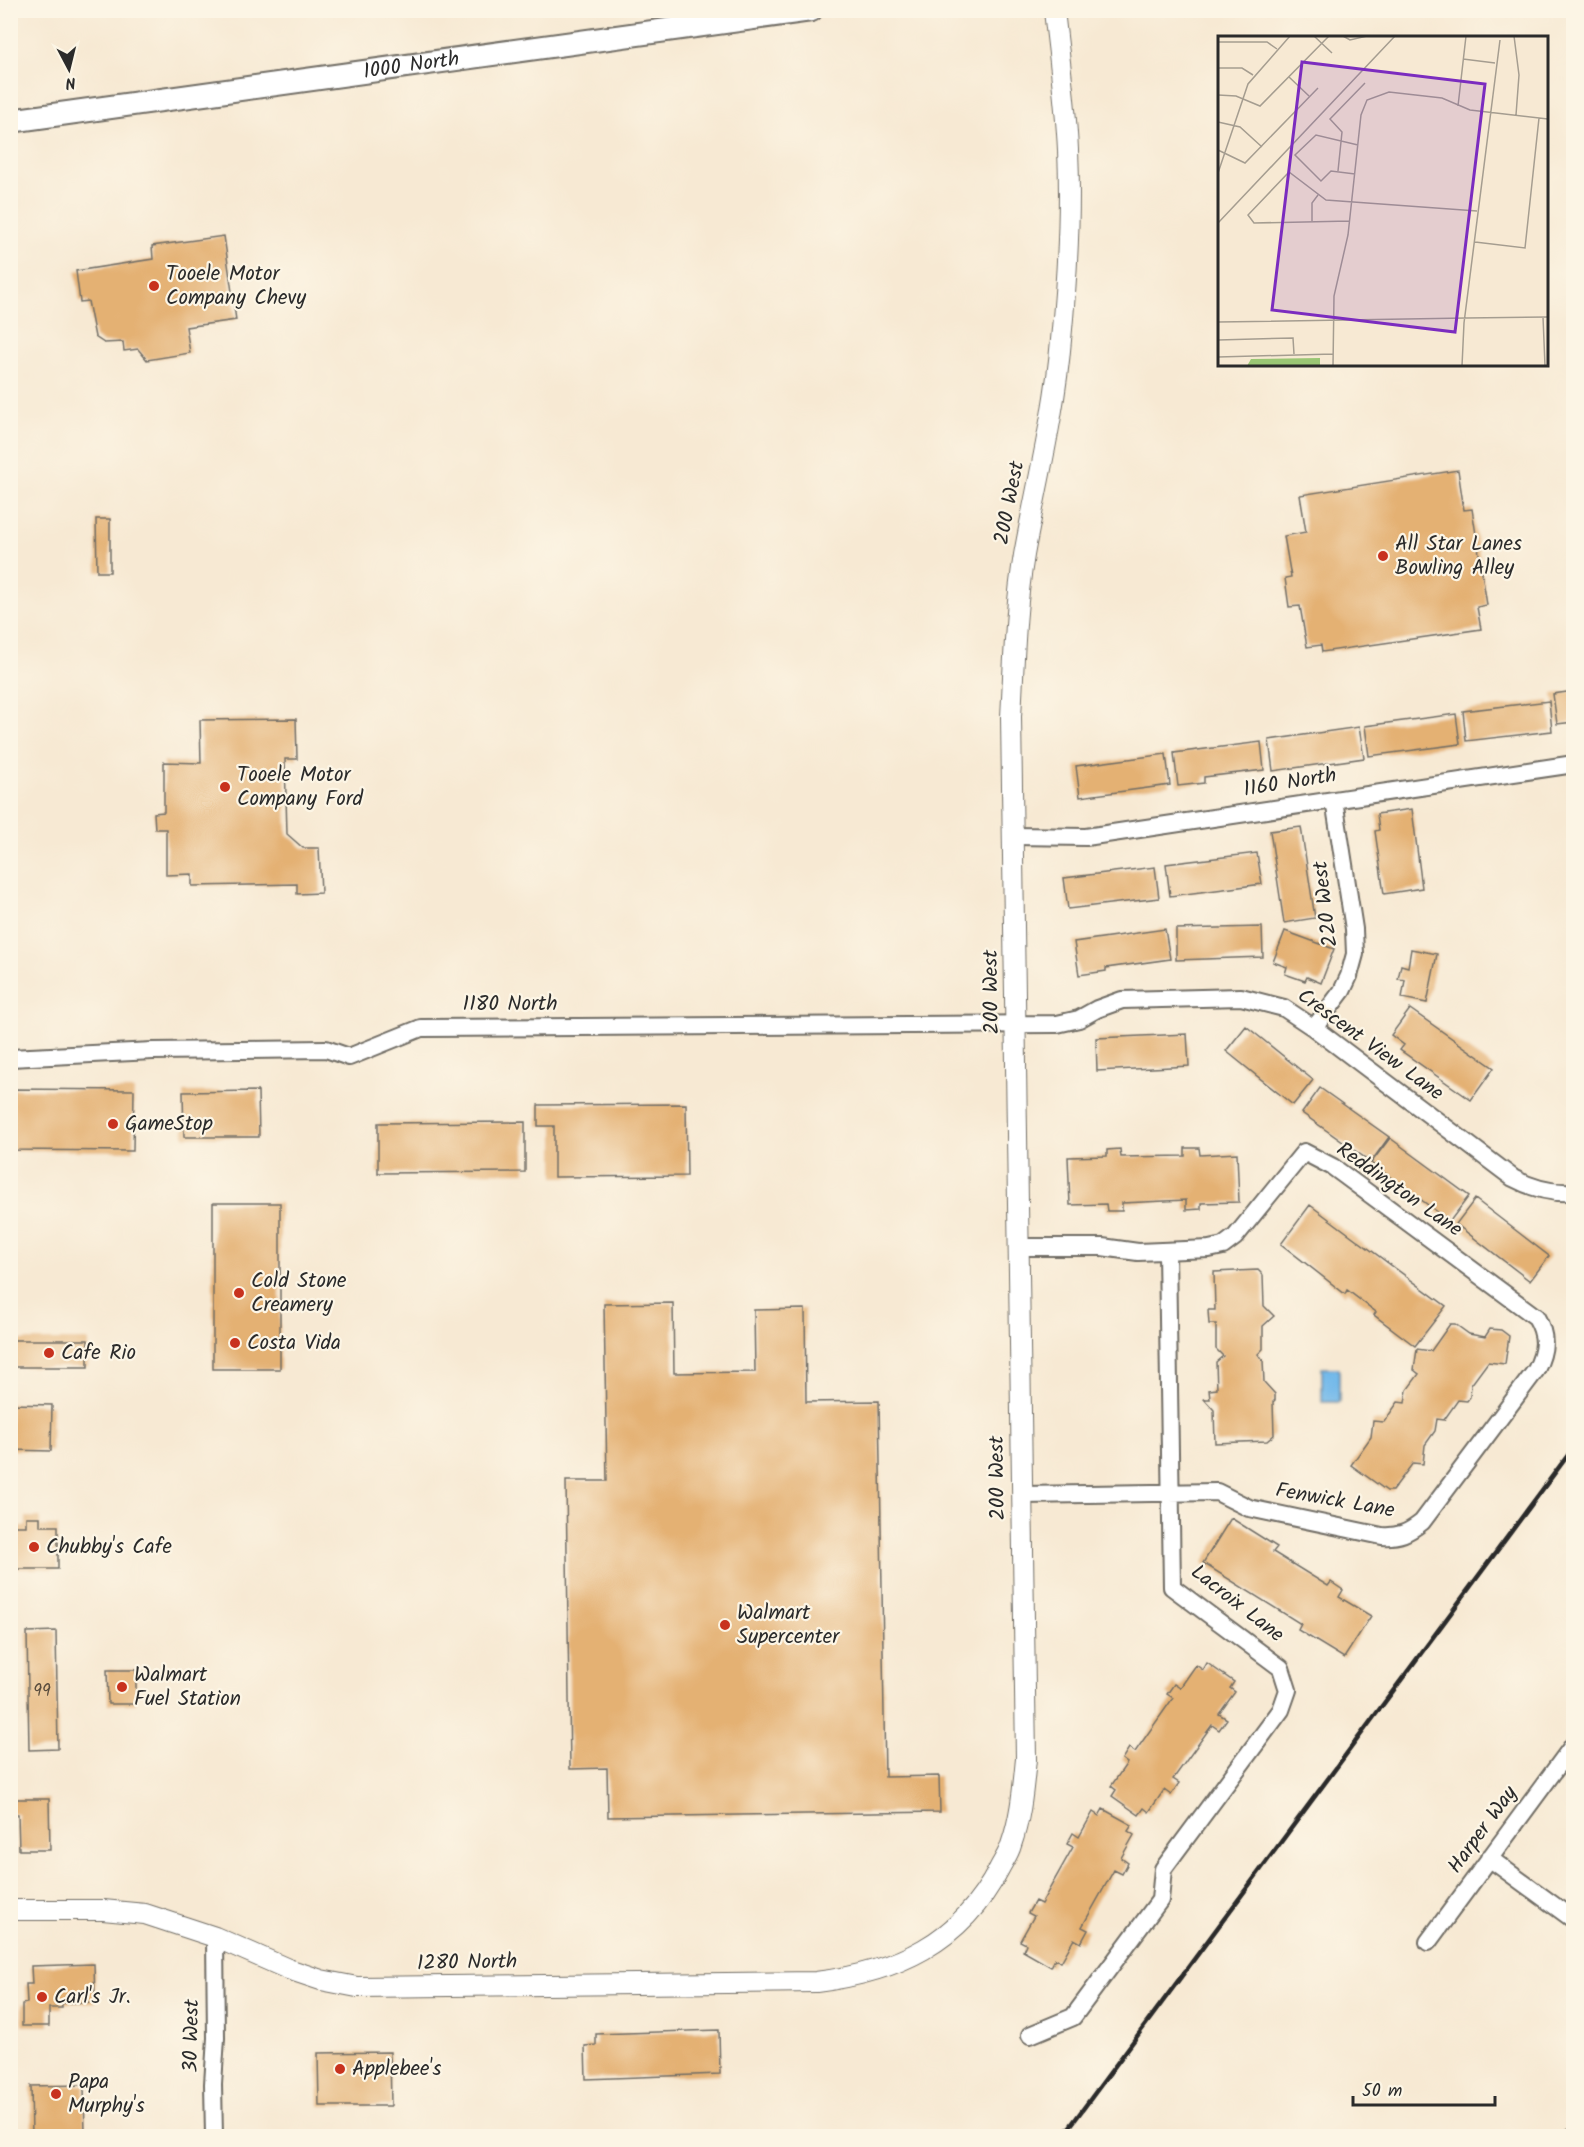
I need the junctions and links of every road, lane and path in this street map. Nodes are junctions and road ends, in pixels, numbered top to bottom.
1 (811, 10) edge
2 (1054, 10) edge
3 (10, 121) edge
4 (1574, 764) edge
5 (1334, 800) junction
6 (1013, 836) junction
7 (1016, 1023) junction
8 (1314, 1028) junction
9 (10, 1058) edge
10 (1574, 1192) edge
11 (1018, 1247) junction
12 (1167, 1251) junction
13 (1546, 1344) joint
14 (1169, 1492) junction
15 (1022, 1495) junction
16 (1574, 1744) edge
17 (1489, 1858) junction
18 (10, 1910) edge
19 (1574, 1920) edge
20 (215, 1937) junction
21 (1428, 1942) dead end
22 (931, 1945) joint
23 (1030, 2035) dead end
24 (214, 2136) edge

1 - 3 main road, 1000 North
2 - 6 street, 200 West
4 - 5 street, 1160 North
5 - 6 street, 1160 North
5 - 8 street, 220 West
6 - 7 street, 200 West
7 - 8 street, Crescent View Lane
7 - 9 street, 1180 North
7 - 11 street, 200 West
8 - 10 street, Crescent View Lane
11 - 12 street, Reddington Lane
11 - 15 street, 200 West
12 - 13 street, Reddington Lane
12 - 14 street, Lacroix Lane
13 - 14 street, Fenwick Lane
14 - 15 street, Fenwick Lane
14 - 23 street, Lacroix Lane
15 - 22 street, 200 West
16 - 17 street, Harper Way
17 - 19 street
17 - 21 street, Harper Way
18 - 20 street, 1280 North
20 - 22 street, 1280 North
20 - 24 street, 30 West

